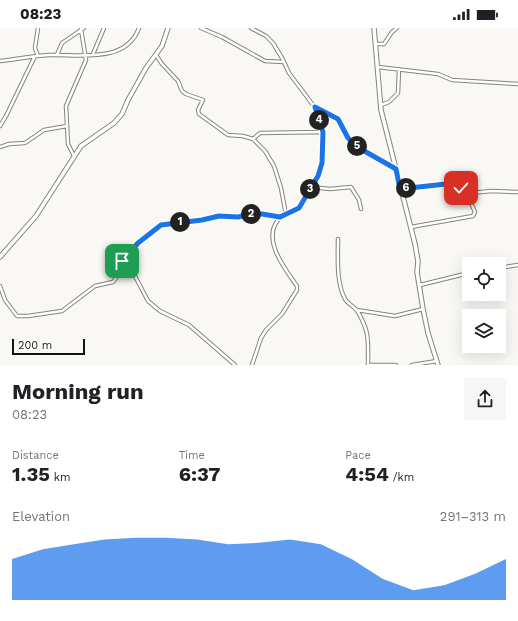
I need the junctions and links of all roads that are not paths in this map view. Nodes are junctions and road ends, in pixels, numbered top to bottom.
1 (38, 28) edge
2 (104, 28) edge
3 (139, 28) edge
4 (168, 28) edge
5 (201, 28) edge
6 (251, 28) edge
7 (374, 28) edge
8 (397, 28) edge
9 (83, 29) edge
10 (376, 44) junction
11 (93, 54) junction
12 (57, 55) junction
13 (156, 55) junction
14 (37, 56) junction
15 (87, 56) junction
16 (0, 61) edge
17 (284, 62) junction
18 (378, 67) junction
19 (398, 69) junction
20 (518, 84) edge
21 (381, 105) junction
22 (315, 107) junction
23 (0, 126) edge
24 (67, 126) junction
25 (323, 132) junction
26 (253, 139) junction
27 (0, 147) edge
28 (74, 156) junction
29 (396, 169) junction
30 (311, 187) junction
31 (400, 189) junction
32 (472, 192) junction
33 (518, 192) edge
34 (361, 209) dead end
35 (286, 215) junction
36 (274, 217) junction
37 (280, 217) junction
38 (277, 222) junction
39 (410, 227) junction
40 (338, 239) dead end
41 (0, 257) edge
42 (125, 257) junction
43 (518, 265) edge
44 (506, 267) edge
45 (462, 275) edge
46 (420, 285) junction
47 (0, 286) edge
48 (423, 309) junction
49 (357, 310) junction
50 (438, 363) edge
51 (235, 365) edge
52 (252, 365) edge
53 (369, 365) edge
54 (396, 365) edge
55 (412, 365) edge

1 - 14 street
2 - 11 street
3 - 11 street
4 - 13 street
5 - 17 street
6 - 17 street
7 - 10 street
8 - 10 street
9 - 12 street
9 - 15 street
10 - 18 street
11 - 15 street
12 - 14 street
12 - 15 street
13 - 26 street
13 - 28 street
14 - 16 street
14 - 23 street
15 - 24 street
17 - 22 street
18 - 19 street
18 - 21 street
19 - 20 street
19 - 21 street
21 - 29 street
22 - 25 street
22 - 29 street
24 - 27 street
24 - 28 street
25 - 26 street
25 - 30 street
26 - 35 street
28 - 41 street
29 - 31 street
30 - 34 street
30 - 35 street
31 - 32 street
31 - 39 street
32 - 33 street
32 - 39 street
35 - 37 street
36 - 37 street
36 - 38 street
36 - 42 street
37 - 38 street
38 - 52 street
39 - 46 street
40 - 49 street
42 - 47 street
42 - 51 street
43 - 44 street
45 - 46 street
46 - 48 street
48 - 49 street
48 - 50 street
49 - 53 street
50 - 55 street
53 - 54 street

